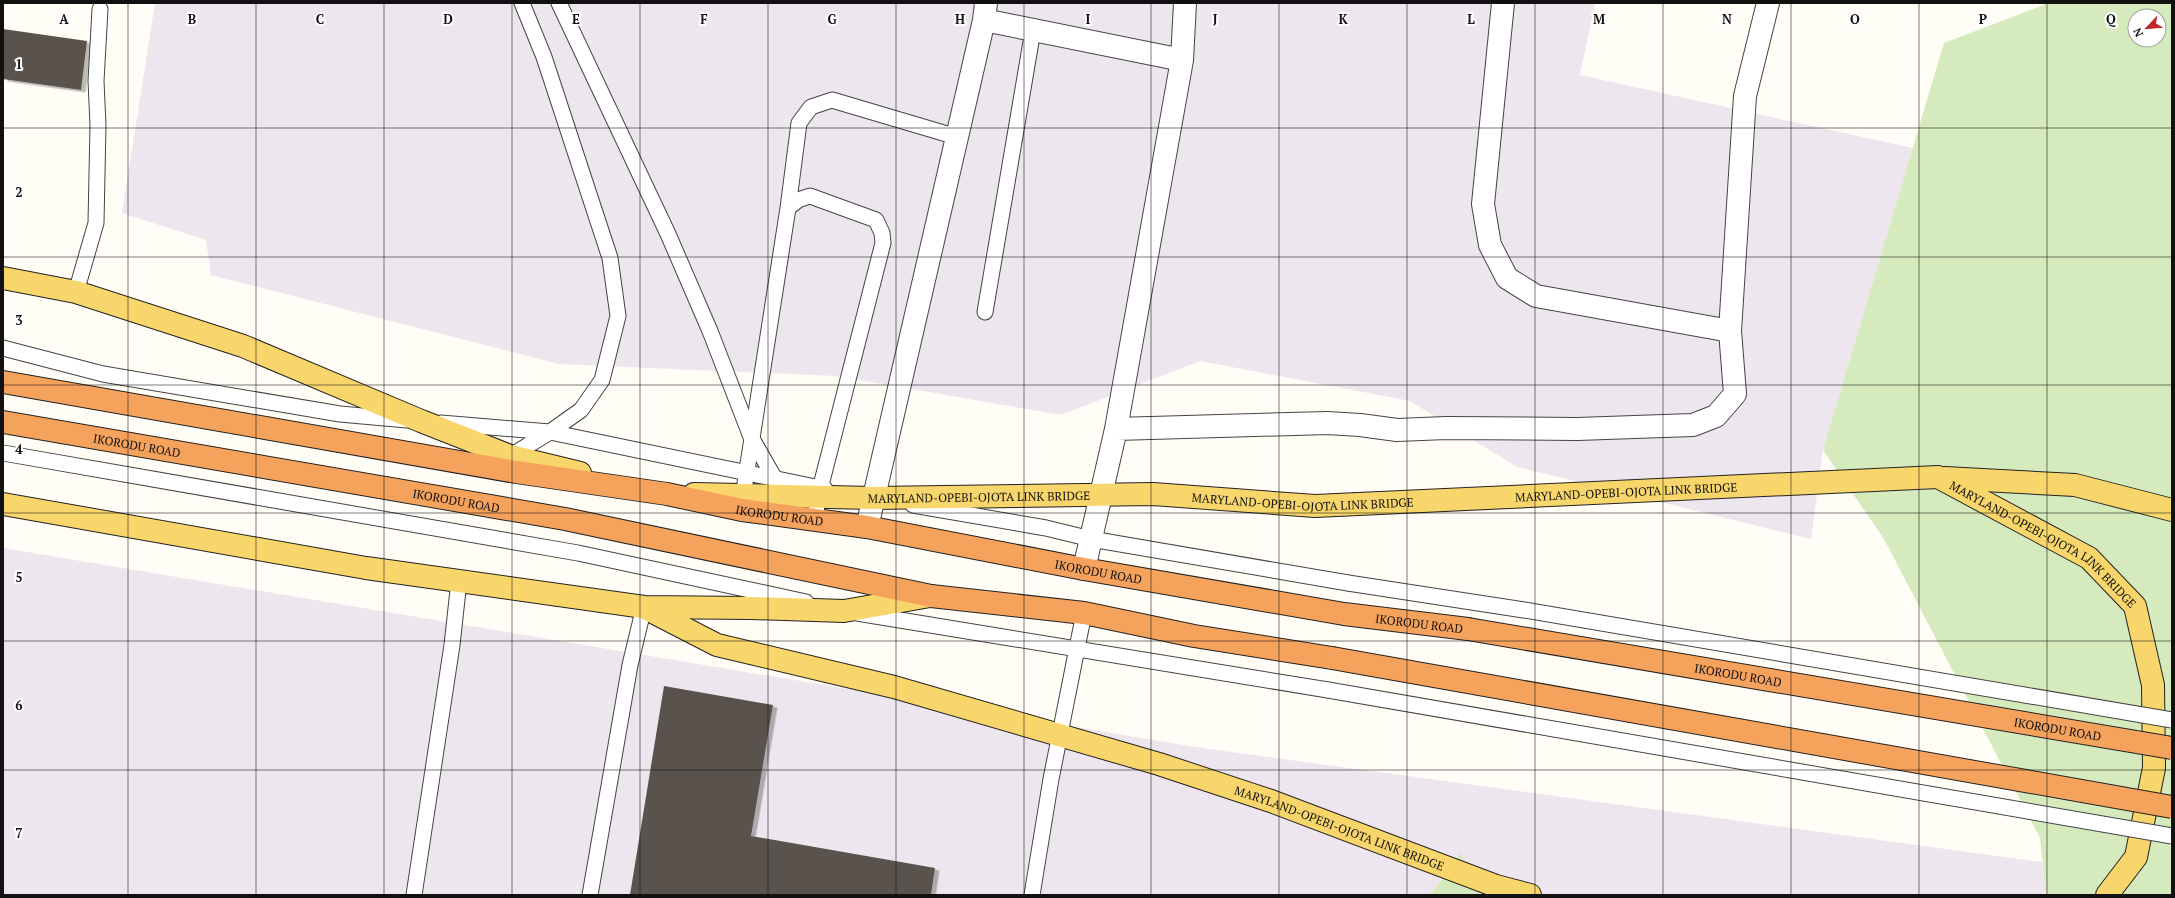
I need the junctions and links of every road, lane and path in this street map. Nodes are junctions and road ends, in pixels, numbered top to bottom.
1 (522, 3) edge
2 (559, 3) edge
3 (1185, 3) edge
4 (1503, 3) edge
5 (1768, 3) edge
6 (100, 9) dead end
7 (985, 12) edge
8 (1033, 30) junction
9 (1182, 60) junction
10 (957, 137) junction
11 (788, 208) junction
12 (3, 278) edge
13 (76, 292) junction
14 (985, 312) dead end
15 (1730, 331) junction
16 (3, 348) edge
17 (3, 382) edge
18 (421, 421) junction
19 (3, 422) edge
20 (1116, 429) junction
21 (550, 432) junction
22 (751, 437) junction
23 (3, 453) edge
24 (510, 456) junction
25 (492, 467) junction
26 (747, 474) junction
27 (1938, 477) junction
28 (780, 488) junction
29 (819, 493) junction
30 (666, 494) junction
31 (1102, 494) junction
32 (873, 498) junction
33 (743, 503) junction
34 (3, 504) edge
35 (2172, 510) edge
36 (794, 517) junction
37 (815, 520) junction
38 (867, 527) junction
39 (1091, 539) junction
40 (1084, 570) junction
41 (459, 581) junction
42 (931, 596) junction
43 (644, 607) junction
44 (844, 611) junction
45 (1084, 613) junction
46 (1078, 648) junction
47 (2172, 720) edge
48 (1060, 735) junction
49 (2172, 748) edge
50 (2172, 807) edge
51 (2172, 836) edge
52 (414, 895) edge
53 (590, 895) edge
54 (1032, 895) edge
55 (1530, 895) edge
56 (2107, 895) edge

1 - 21 lane
2 - 22 lane
3 - 9 street
4 - 15 street
5 - 15 street
6 - 13 lane
7 - 8 street
7 - 10 street
8 - 9 street
8 - 14 lane
9 - 20 street
10 - 11 lane
10 - 32 street
11 - 22 lane
11 - 29 lane
12 - 13 main road, IKORODU ROAD
13 - 18 main road, IKORODU ROAD
15 - 20 street
16 - 18 lane
17 - 25 highway, IKORODU ROAD
18 - 21 lane
18 - 24 main road, IKORODU ROAD
19 - 42 highway, IKORODU ROAD
20 - 31 street
21 - 24 lane
21 - 26 lane
22 - 26 lane
22 - 28 lane
23 - 44 lane
24 - 25 lane
24 - 30 main road, IKORODU ROAD
25 - 30 highway, IKORODU ROAD
26 - 28 lane
26 - 33 lane
27 - 31 main road, MARYLAND-OPEBI-OJOTA LINK BRIDGE
27 - 35 main road, MARYLAND-OPEBI-OJOTA LINK BRIDGE
27 - 56 main road, MARYLAND-OPEBI-OJOTA LINK BRIDGE, bridge
28 - 29 main road, MARYLAND-OPEBI-OJOTA LINK BRIDGE
28 - 33 main road, MARYLAND-OPEBI-OJOTA LINK BRIDGE
28 - 36 lane
29 - 32 main road, MARYLAND-OPEBI-OJOTA LINK BRIDGE
29 - 37 lane
30 - 33 highway, IKORODU ROAD
31 - 32 main road, MARYLAND-OPEBI-OJOTA LINK BRIDGE
31 - 39 street
32 - 38 street
32 - 39 lane
33 - 36 highway, IKORODU ROAD
34 - 41 main road, IKORODU ROAD
36 - 37 highway, IKORODU ROAD
37 - 38 highway, IKORODU ROAD
38 - 40 highway, IKORODU ROAD
39 - 40 street
39 - 47 lane, bridge
40 - 49 highway, IKORODU ROAD, bridge
41 - 43 main road, IKORODU ROAD
41 - 52 lane
42 - 44 main road, IKORODU ROAD
42 - 45 highway, IKORODU ROAD
43 - 44 main road, IKORODU ROAD
43 - 48 main road, MARYLAND-OPEBI-OJOTA LINK BRIDGE
43 - 53 lane
44 - 46 lane
45 - 46 lane
45 - 50 highway, IKORODU ROAD, bridge
46 - 48 lane
46 - 51 lane, bridge
48 - 54 lane
48 - 55 main road, MARYLAND-OPEBI-OJOTA LINK BRIDGE

